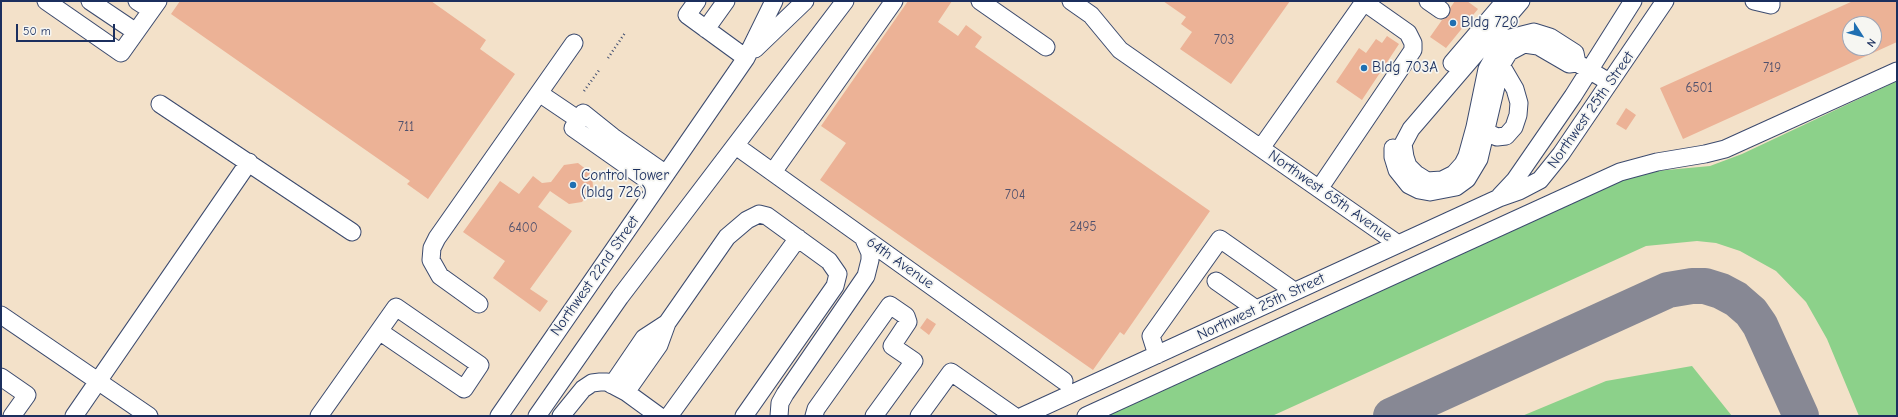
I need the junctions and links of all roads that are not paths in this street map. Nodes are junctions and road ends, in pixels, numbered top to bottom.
1 (46, 1) edge
2 (90, 1) edge
3 (137, 1) edge
4 (697, 1) edge
5 (726, 1) edge
6 (774, 1) edge
7 (804, 1) edge
8 (845, 1) edge
9 (894, 1) edge
10 (980, 1) edge
11 (1071, 1) edge
12 (1505, 1) edge
13 (1521, 1) edge
14 (1633, 1) edge
15 (1665, 1) edge
16 (1754, 1) edge
17 (1771, 1) edge
18 (155, 6) edge
19 (706, 29) junction
20 (136, 32) junction
21 (574, 43) dead end
22 (1046, 47) dead end
23 (746, 58) junction
24 (1501, 65) junction
25 (1583, 66) junction
26 (1897, 71) edge
27 (1609, 82) junction
28 (539, 93) junction
29 (160, 104) dead end
30 (1480, 130) junction
31 (736, 146) junction
32 (1261, 148) junction
33 (1473, 158) junction
34 (249, 162) junction
35 (773, 172) junction
36 (662, 181) junction
37 (1320, 189) junction
38 (1498, 198) junction
39 (352, 232) dead end
40 (863, 236) junction
41 (798, 238) junction
42 (1398, 244) junction
43 (1216, 281) dead end
44 (1294, 291) junction
45 (479, 304) dead end
46 (1256, 309) junction
47 (1, 315) edge
48 (379, 331) junction
49 (1157, 355) junction
50 (1, 377) edge
51 (1064, 381) dead end
52 (98, 382) junction
53 (619, 389) junction
54 (12, 416) edge
55 (74, 416) edge
56 (149, 416) edge
57 (319, 416) edge
58 (499, 416) edge
59 (537, 416) edge
60 (561, 416) edge
61 (659, 416) edge
62 (669, 416) edge
63 (744, 416) edge
64 (779, 416) edge
65 (814, 416) edge
66 (874, 416) edge
67 (919, 416) edge
68 (1014, 416) edge
69 (1023, 416) edge
70 (1086, 416) edge

1 - 20 street
2 - 20 street
3 - 18 street
4 - 19 street
5 - 19 street
6 - 23 street, Northwest 22nd Street
7 - 23 street, Northwest 22nd Street
8 - 31 street
9 - 35 street
10 - 22 street
11 - 32 street, Northwest 65th Avenue
12 - 33 street
13 - 33 street
14 - 25 street, Northwest 25th Street
15 - 27 street, Northwest 25th Street
16 - 17 street
18 - 20 street
19 - 23 street
21 - 28 street
23 - 36 street, Northwest 22nd Street
24 - 25 street
24 - 30 street
24 - 30 street
25 - 27 street
25 - 30 street
25 - 38 street, Northwest 25th Street
26 - 70 street
27 - 38 street, Northwest 25th Street
28 - 36 street
28 - 45 street
29 - 34 street
30 - 33 street
31 - 35 street, 64th Avenue
31 - 59 street
32 - 37 street, Northwest 65th Avenue
32 - 37 street
34 - 39 street
34 - 52 street
35 - 40 street, 64th Avenue
36 - 58 street, Northwest 22nd Street
37 - 42 street, Northwest 65th Avenue
38 - 42 street, Northwest 25th Street
40 - 51 street, 64th Avenue
40 - 64 street
41 - 53 street
41 - 62 street
41 - 63 street
42 - 44 street, Northwest 25th Street
43 - 46 street
44 - 46 street, Northwest 25th Street
44 - 49 street
46 - 49 street, Northwest 25th Street
47 - 52 street
48 - 48 street
48 - 57 street
49 - 69 street, Northwest 25th Street
50 - 54 street
52 - 55 street
52 - 56 street
53 - 60 street
53 - 61 street
65 - 66 street
67 - 68 street

